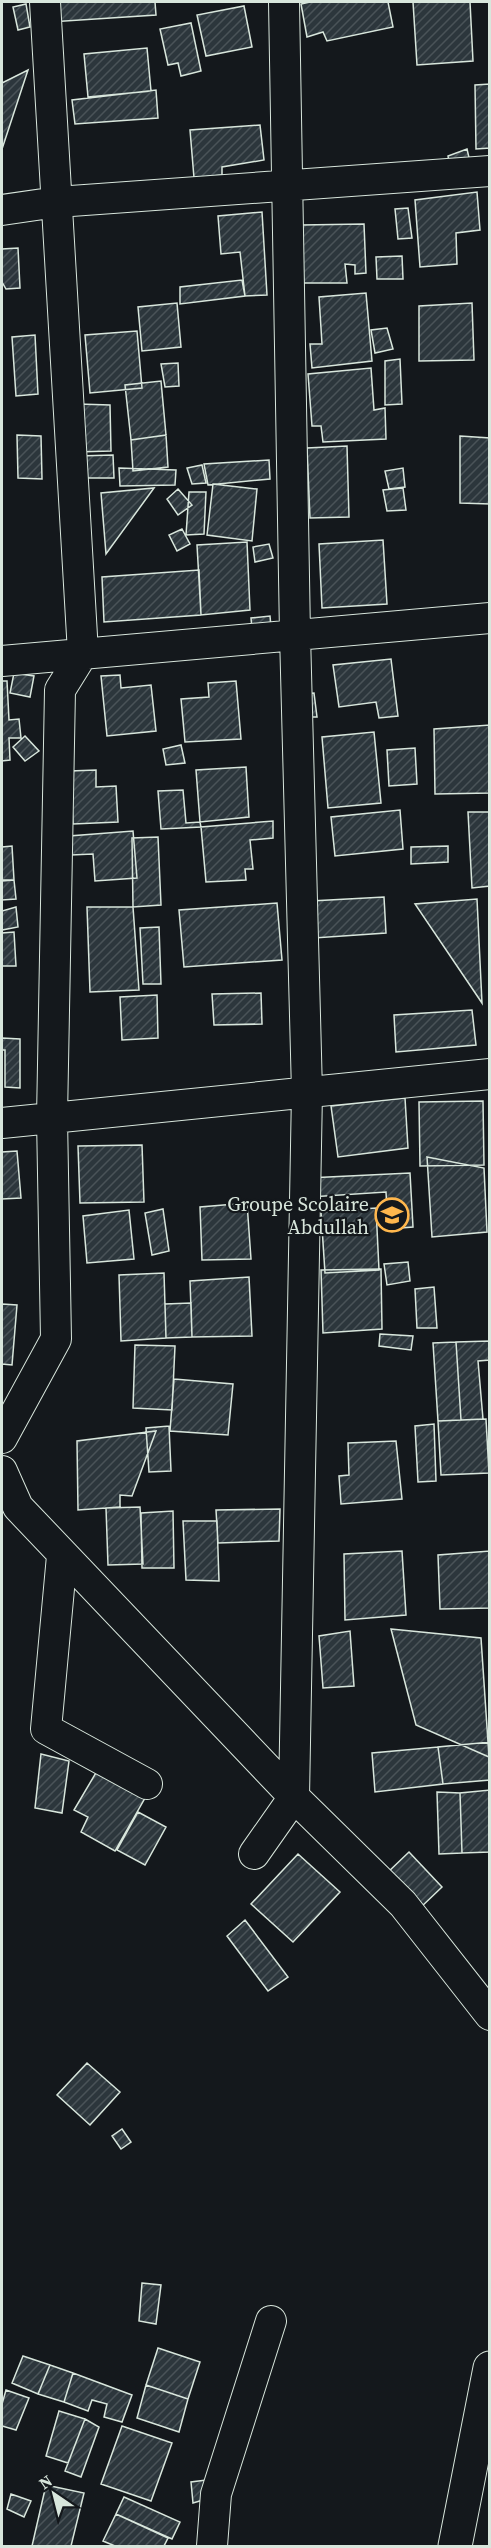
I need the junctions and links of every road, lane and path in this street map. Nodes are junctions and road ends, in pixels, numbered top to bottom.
1 (45, 2) edge
2 (284, 2) edge
3 (489, 171) edge
4 (288, 186) junction
5 (57, 202) junction
6 (2, 210) edge
7 (489, 618) edge
8 (295, 634) junction
9 (83, 653) junction
10 (2, 661) edge
11 (489, 1074) edge
12 (307, 1092) junction
13 (52, 1118) junction
14 (2, 1123) edge
15 (2, 1438) edge
16 (2, 1471) edge
17 (62, 1556) junction
18 (147, 1784) dead end
19 (294, 1797) junction
20 (254, 1854) dead end
21 (489, 2015) edge
22 (271, 2321) dead end
23 (489, 2368) edge
24 (212, 2547) edge
25 (455, 2547) edge

1 - 5 street
2 - 4 street
3 - 4 street
4 - 5 street
4 - 8 street
5 - 6 street
5 - 9 street
7 - 8 street
8 - 9 street
8 - 12 street
9 - 10 street
9 - 13 street
11 - 12 street
12 - 13 street
12 - 19 street
13 - 14 street
13 - 15 street
16 - 17 street
17 - 18 street
17 - 19 street
19 - 20 street
19 - 21 street
22 - 24 street
23 - 25 main road

